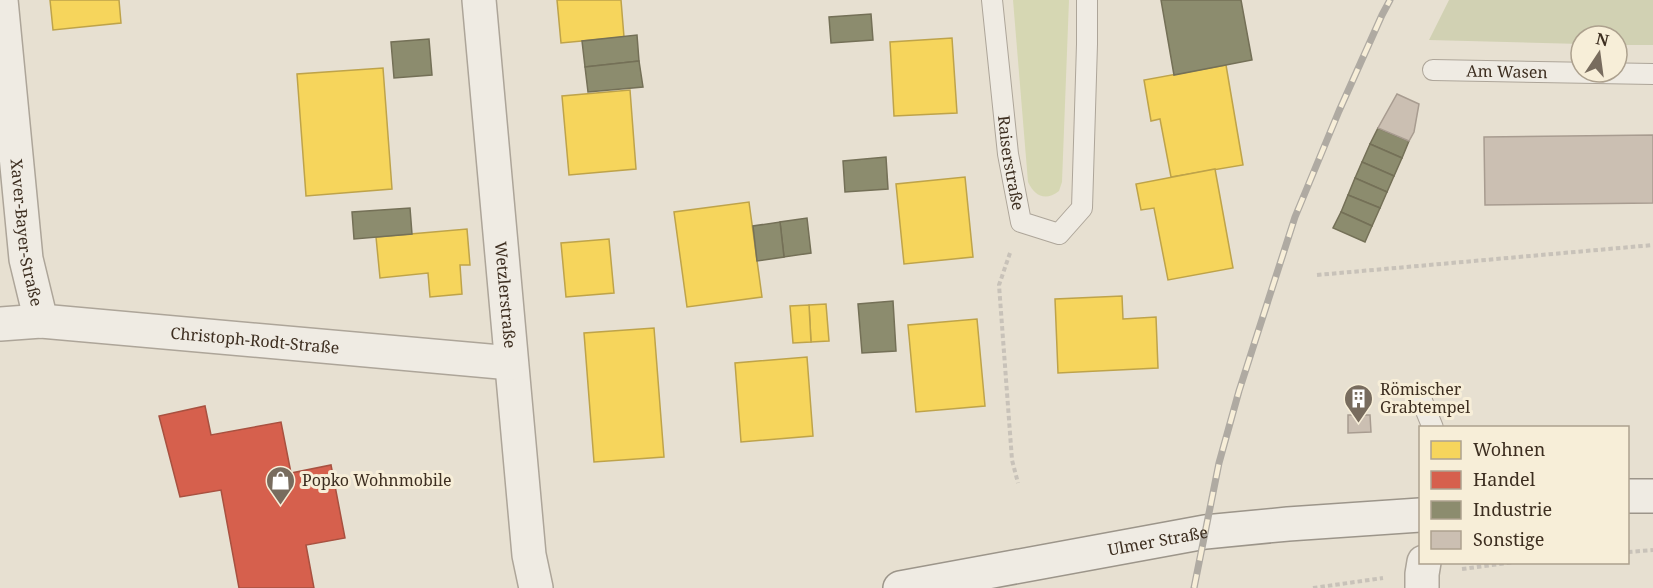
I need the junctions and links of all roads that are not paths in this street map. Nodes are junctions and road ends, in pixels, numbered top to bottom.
1 (1, 0) edge
2 (479, 0) edge
3 (992, 0) edge
4 (1087, 0) edge
5 (1433, 70) dead end
6 (1653, 74) edge
7 (41, 321) junction
8 (0, 324) edge
9 (511, 363) junction
10 (1420, 396) dead end
11 (1432, 426) edge
12 (1629, 496) edge
13 (1653, 496) edge
14 (1419, 515) edge
15 (536, 588) edge
16 (900, 588) edge

1 - 7 street, Xaver-Bayer-Straße
2 - 9 street, Wetzlerstraße
3 - 4 lane, Raiserstraße
5 - 6 lane, Am Wasen
7 - 8 street, Christoph-Rodt-Straße
7 - 9 street, Christoph-Rodt-Straße
9 - 15 street, Wetzlerstraße
10 - 11 lane
12 - 13 street
14 - 16 street, Ulmer Straße

